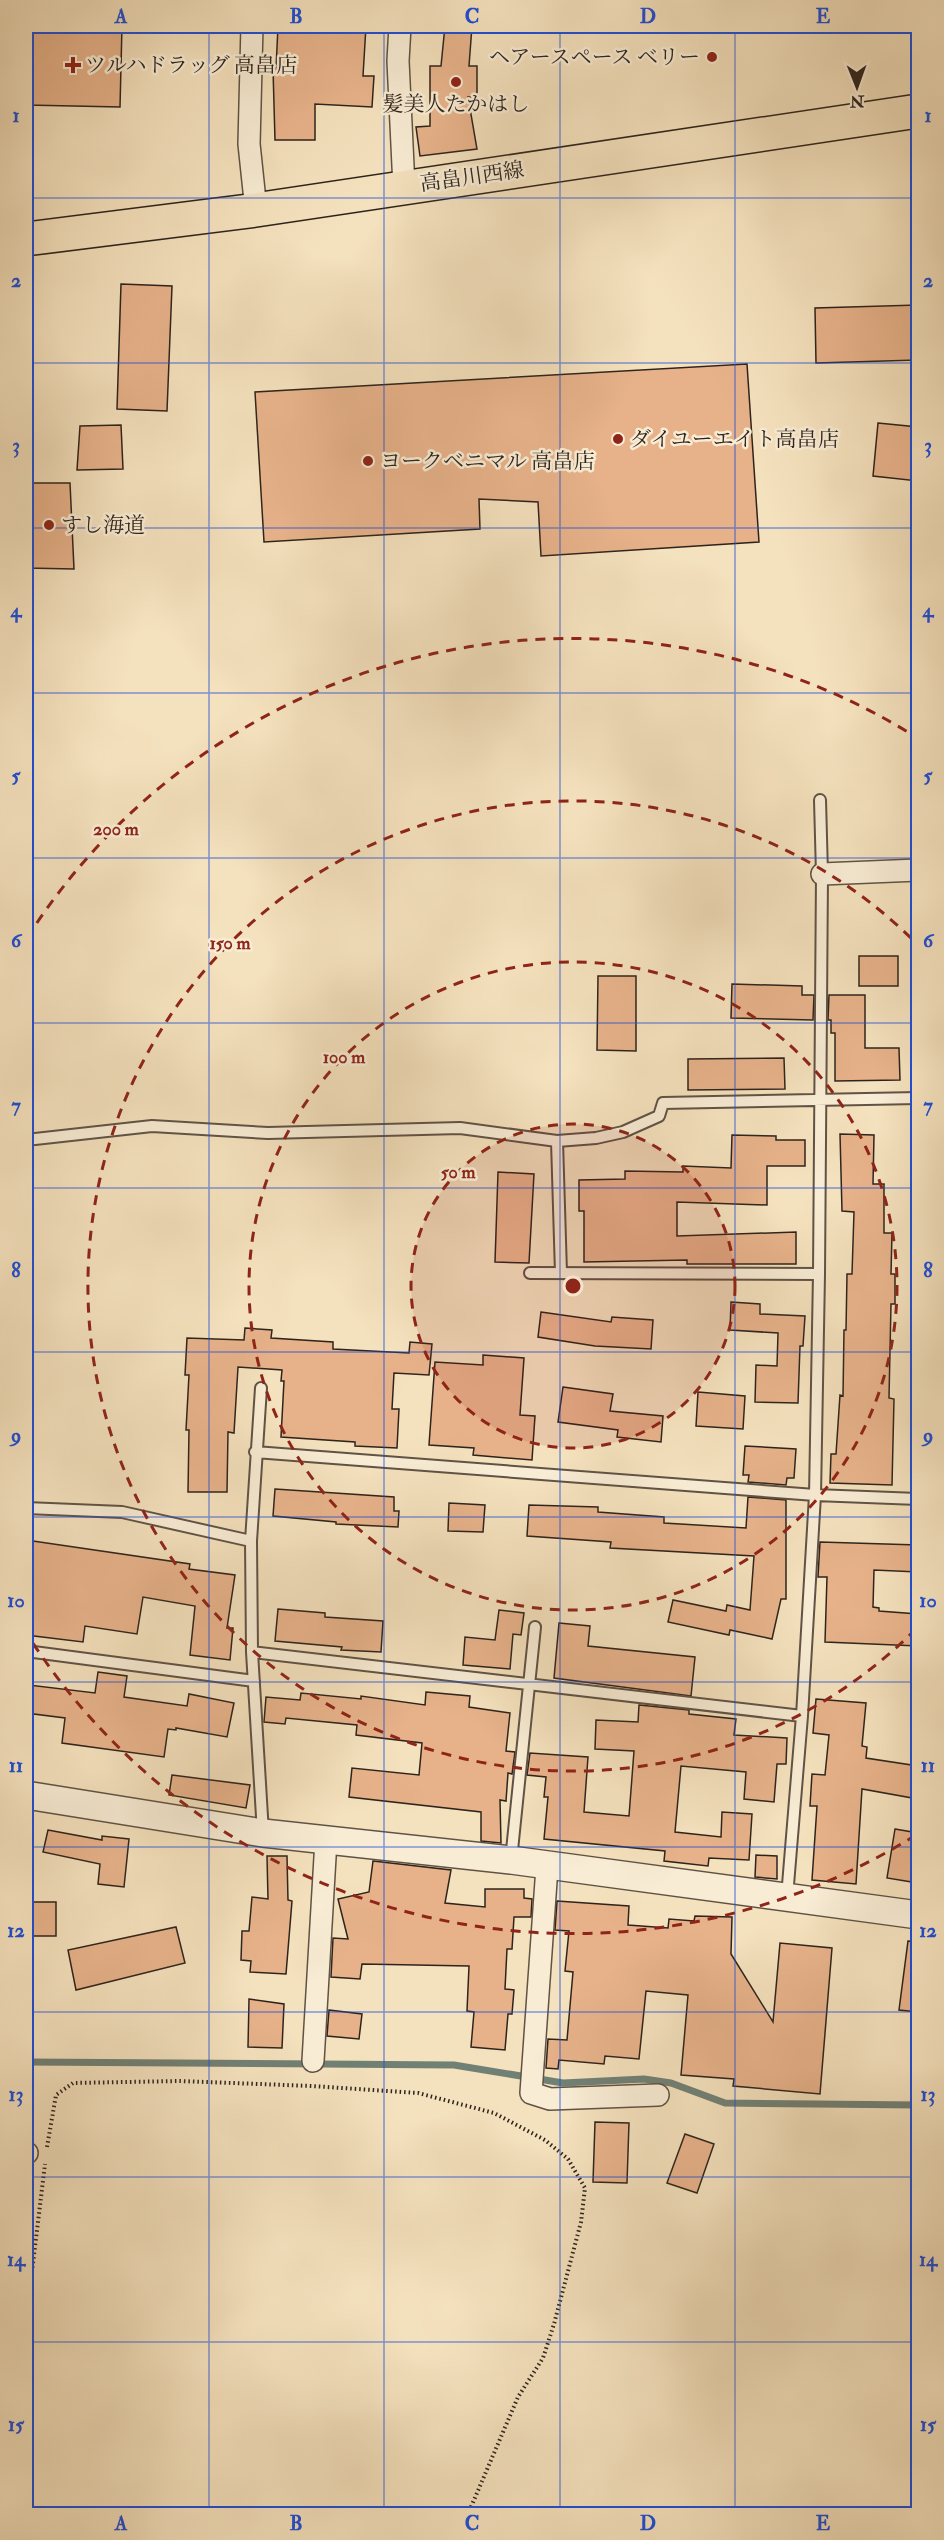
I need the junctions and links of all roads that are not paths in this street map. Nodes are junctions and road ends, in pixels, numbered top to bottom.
1 (252, 26) edge
2 (400, 26) edge
3 (918, 111) edge
4 (404, 187) junction
5 (256, 210) junction
6 (26, 239) edge
7 (820, 800) dead end
8 (918, 870) edge
9 (822, 874) junction
10 (918, 1098) edge
11 (819, 1100) junction
12 (26, 1140) edge
13 (557, 1141) junction
14 (530, 1273) dead end
15 (561, 1273) junction
16 (819, 1274) junction
17 (261, 1388) dead end
18 (255, 1452) junction
19 (815, 1495) junction
20 (918, 1499) edge
21 (26, 1508) edge
22 (251, 1541) junction
23 (535, 1627) dead end
24 (26, 1651) edge
25 (252, 1652) junction
26 (254, 1682) junction
27 (528, 1683) junction
28 (802, 1716) junction
29 (26, 1795) edge
30 (263, 1833) junction
31 (327, 1840) junction
32 (511, 1860) junction
33 (547, 1867) junction
34 (787, 1897) junction
35 (918, 1915) edge
36 (313, 2061) dead end
37 (658, 2095) dead end

1 - 5 street
2 - 4 street
3 - 4 main road, 高畠川西線
4 - 5 main road, 高畠川西線
5 - 6 main road, 高畠川西線
7 - 9 lane
8 - 9 street
9 - 11 lane
10 - 11 lane
11 - 13 lane
11 - 16 lane
12 - 13 lane
13 - 15 lane
14 - 15 lane
15 - 16 lane
16 - 19 lane
17 - 18 lane
18 - 19 lane
18 - 22 lane
19 - 20 lane
19 - 28 lane
21 - 22 lane
22 - 25 lane
23 - 27 lane
24 - 26 lane
25 - 26 lane
25 - 27 lane
26 - 30 lane
27 - 28 lane
27 - 32 lane
28 - 34 lane
29 - 30 street
30 - 31 street
31 - 32 street
31 - 36 street
32 - 33 street
33 - 34 street
33 - 37 street
34 - 35 street

